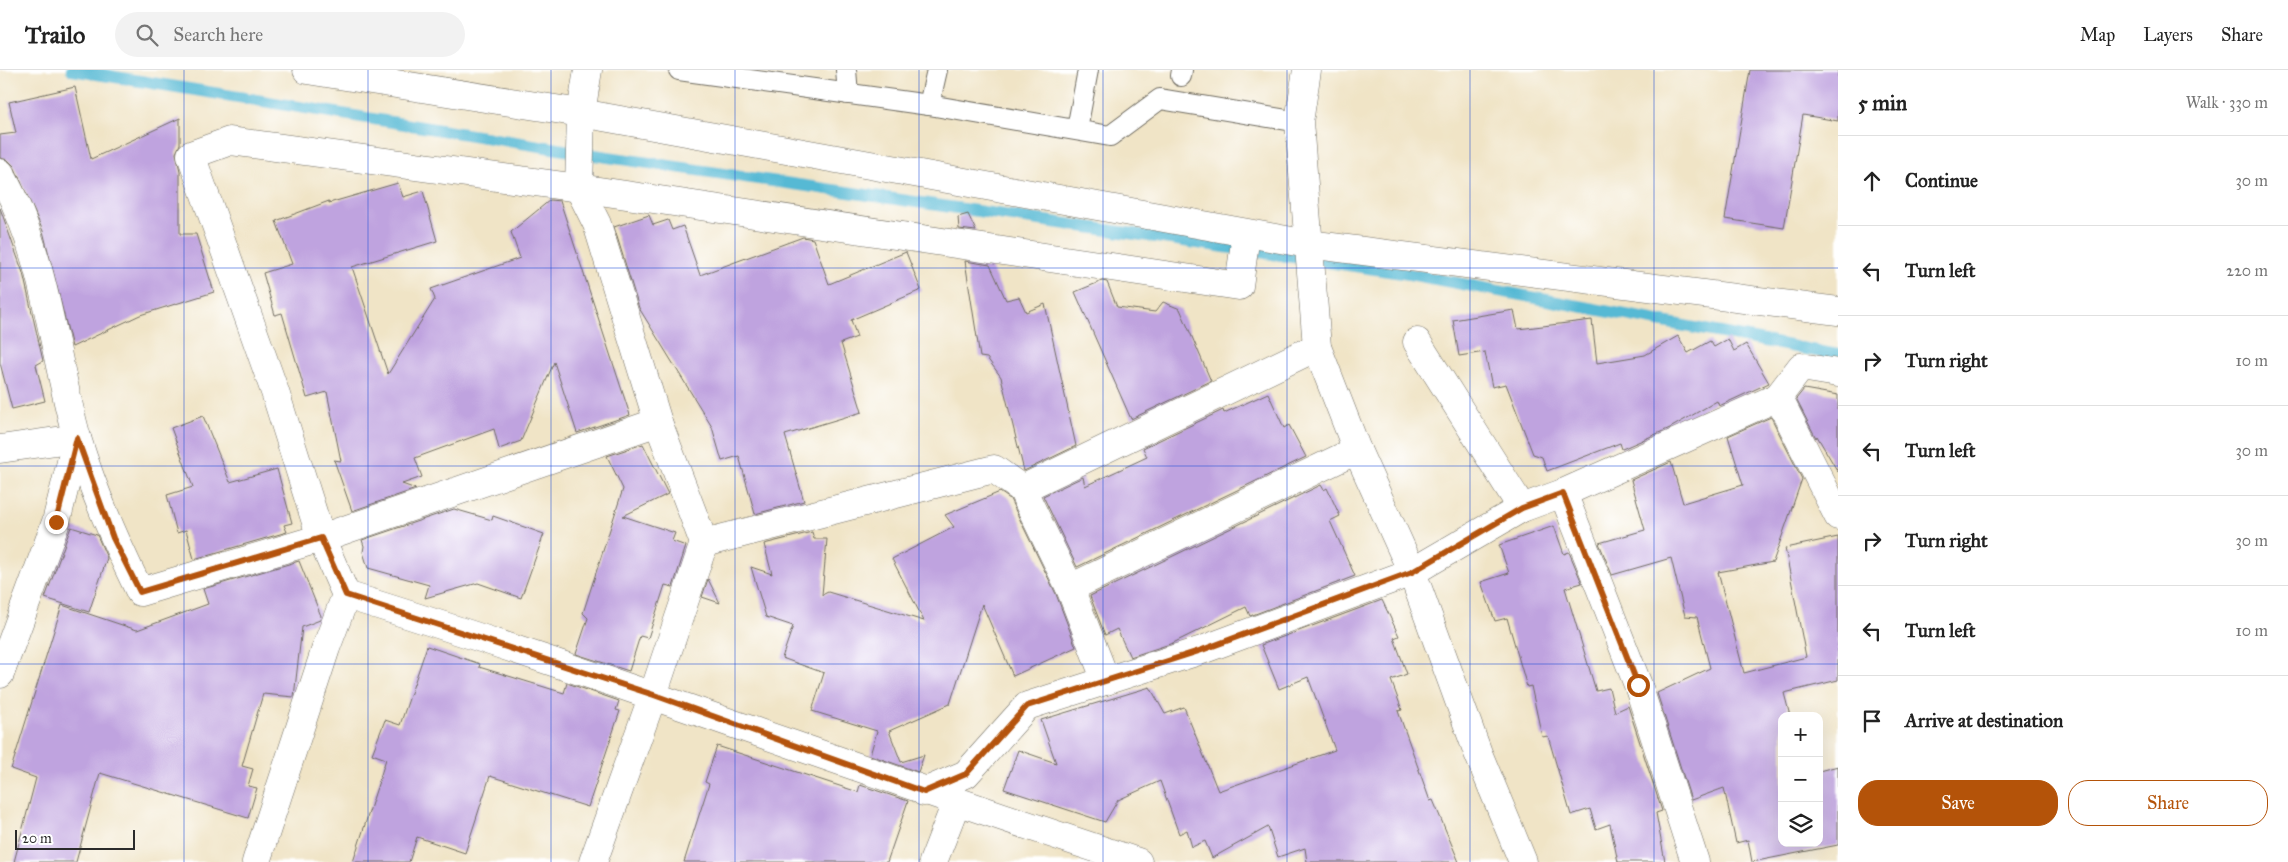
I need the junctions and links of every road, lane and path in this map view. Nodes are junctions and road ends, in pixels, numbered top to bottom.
1 (307, 70) edge
2 (588, 70) edge
3 (679, 70) edge
4 (846, 70) edge
5 (937, 70) edge
6 (1088, 70) edge
7 (1307, 70) edge
8 (848, 94) junction
9 (929, 105) junction
10 (581, 113) junction
11 (1299, 122) junction
12 (1077, 129) junction
13 (0, 172) edge
14 (578, 188) junction
15 (1246, 234) junction
16 (1308, 244) junction
17 (1838, 311) edge
18 (1417, 342) dead end
19 (1317, 346) junction
20 (1838, 373) edge
21 (1778, 397) junction
22 (658, 422) junction
23 (77, 438) junction
24 (0, 449) edge
25 (1357, 450) junction
26 (1022, 489) junction
27 (1563, 493) junction
28 (1522, 508) junction
29 (1838, 516) edge
30 (321, 538) junction
31 (704, 543) junction
32 (1412, 572) junction
33 (1070, 588) junction
34 (346, 595) junction
35 (0, 674) edge
36 (1106, 681) junction
37 (654, 695) junction
38 (924, 792) junction
39 (956, 803) junction
40 (256, 862) edge
41 (593, 862) edge
42 (933, 862) edge
43 (1138, 862) edge
44 (1523, 862) edge
45 (1695, 862) edge

1 - 10 street
2 - 10 street
3 - 8 lane
4 - 8 lane
5 - 9 lane
6 - 12 lane
7 - 11 street
8 - 9 lane
9 - 12 lane
10 - 14 street
10 - 15 street
11 - 12 lane
11 - 16 street
13 - 23 street
14 - 15 street
14 - 22 street
14 - 30 street
15 - 16 street
16 - 17 street
16 - 19 street
18 - 28 street
19 - 25 street
19 - 26 street
20 - 21 street
21 - 27 street
21 - 29 street
22 - 30 street
22 - 31 street
23 - 24 street
23 - 30 street
23 - 35 street
25 - 32 street
25 - 33 street
26 - 31 street
26 - 33 street
27 - 28 street
27 - 45 street
28 - 32 street
30 - 34 street
31 - 37 street
32 - 36 street
32 - 44 street
33 - 36 street
34 - 37 street
34 - 40 street
36 - 38 street
37 - 38 street
37 - 41 street
38 - 39 street
39 - 42 street
39 - 43 street

